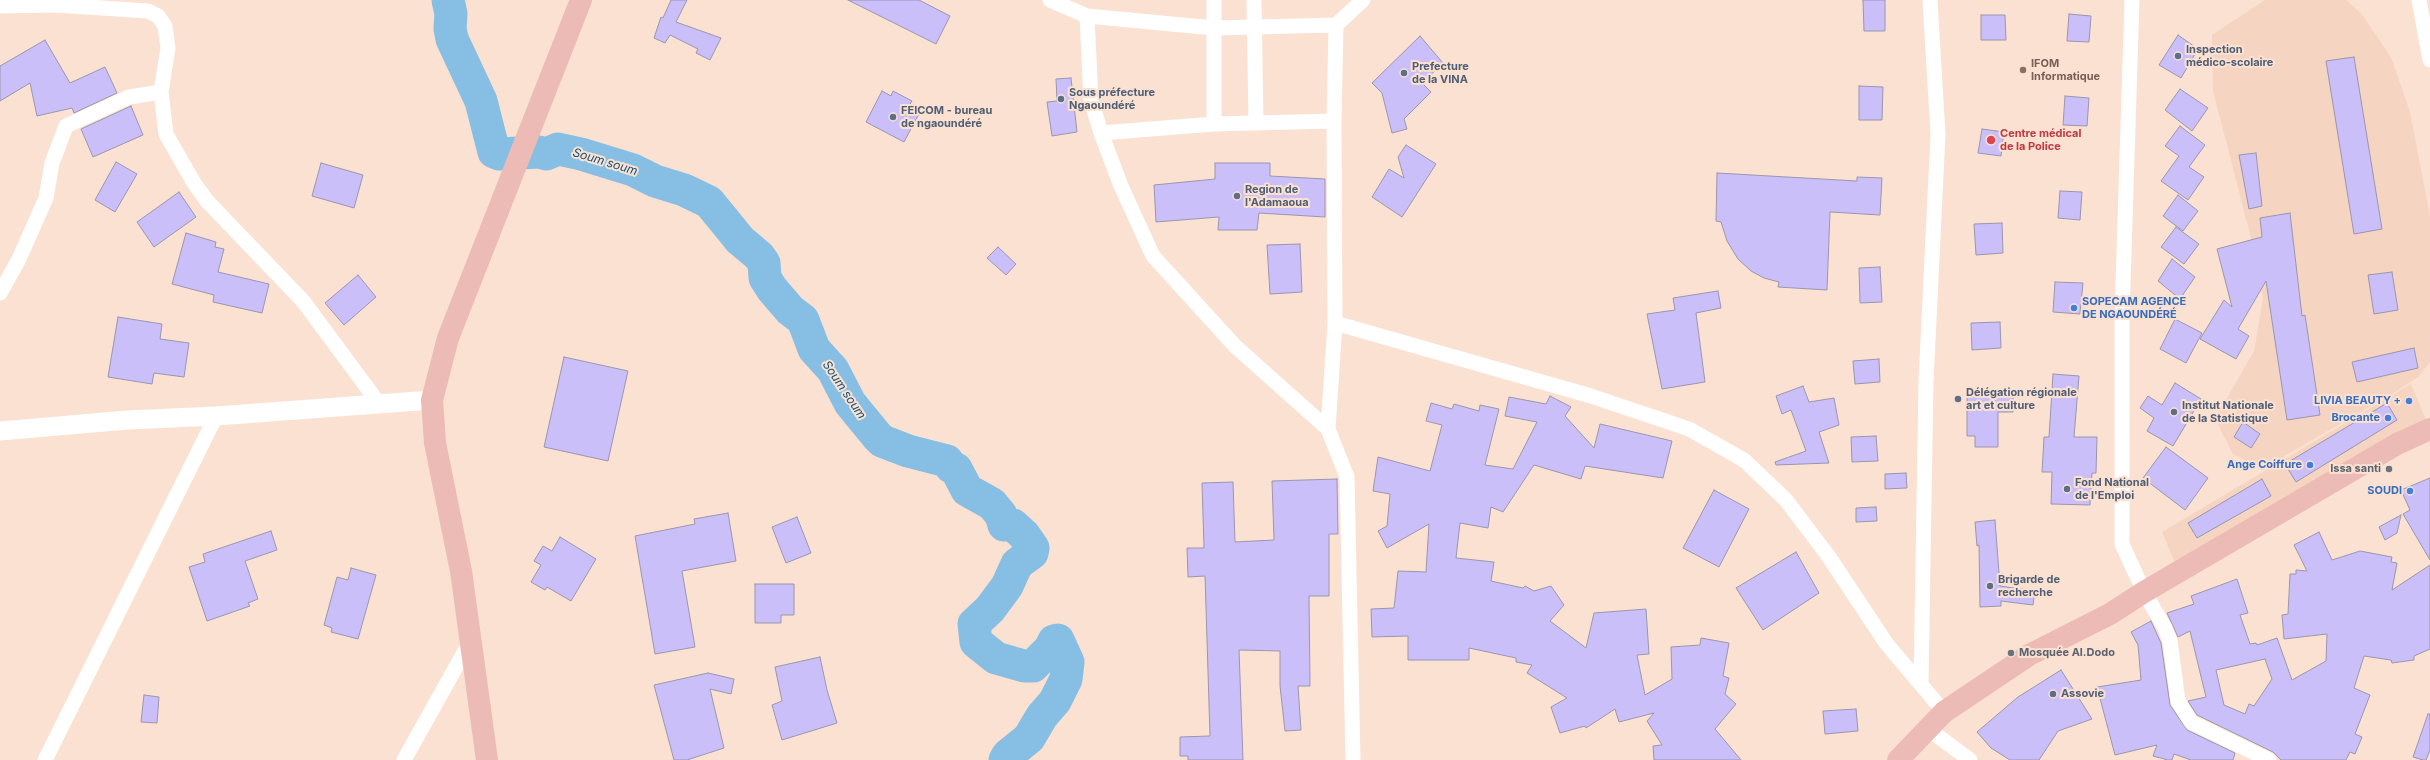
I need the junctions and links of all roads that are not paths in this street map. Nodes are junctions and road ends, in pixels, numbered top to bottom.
1 (581, 0) edge
2 (1050, 0) edge
3 (1214, 0) edge
4 (1254, 0) edge
5 (1363, 0) edge
6 (1930, 0) edge
7 (2132, 0) edge
8 (2419, 0) edge
9 (0, 6) edge
10 (1087, 16) junction
11 (1336, 25) junction
12 (1255, 26) junction
13 (1214, 28) junction
14 (2430, 60) edge
15 (161, 92) junction
16 (1334, 121) junction
17 (1256, 123) junction
18 (1214, 124) junction
19 (1101, 133) junction
20 (0, 292) edge
21 (1335, 323) junction
22 (432, 400) junction
23 (380, 405) junction
24 (216, 416) junction
25 (1328, 429) junction
26 (2430, 429) edge
27 (0, 431) edge
28 (2144, 592) junction
29 (470, 642) junction
30 (1921, 683) junction
31 (1944, 712) junction
32 (1927, 728) junction
33 (45, 760) edge
34 (404, 760) edge
35 (487, 760) edge
36 (1353, 760) edge
37 (1898, 760) edge
38 (1970, 760) edge
39 (2269, 760) edge

1 - 22 main road
2 - 10 street
3 - 13 street
4 - 12 street
5 - 11 street
6 - 30 street
7 - 28 street
8 - 14 street
9 - 15 street
10 - 13 street
10 - 19 street
11 - 12 street
11 - 16 street
12 - 13 street
12 - 17 street
13 - 18 street
15 - 20 street
15 - 23 street
16 - 17 street
16 - 21 street
17 - 18 street
18 - 19 street
19 - 25 street
21 - 25 street
21 - 30 street
22 - 23 street
22 - 29 main road
23 - 24 street
24 - 27 street
24 - 33 street
25 - 36 street
26 - 28 main road
28 - 31 main road
28 - 39 street
29 - 34 street
29 - 35 main road
30 - 31 street
31 - 32 main road
32 - 37 main road
32 - 38 street

